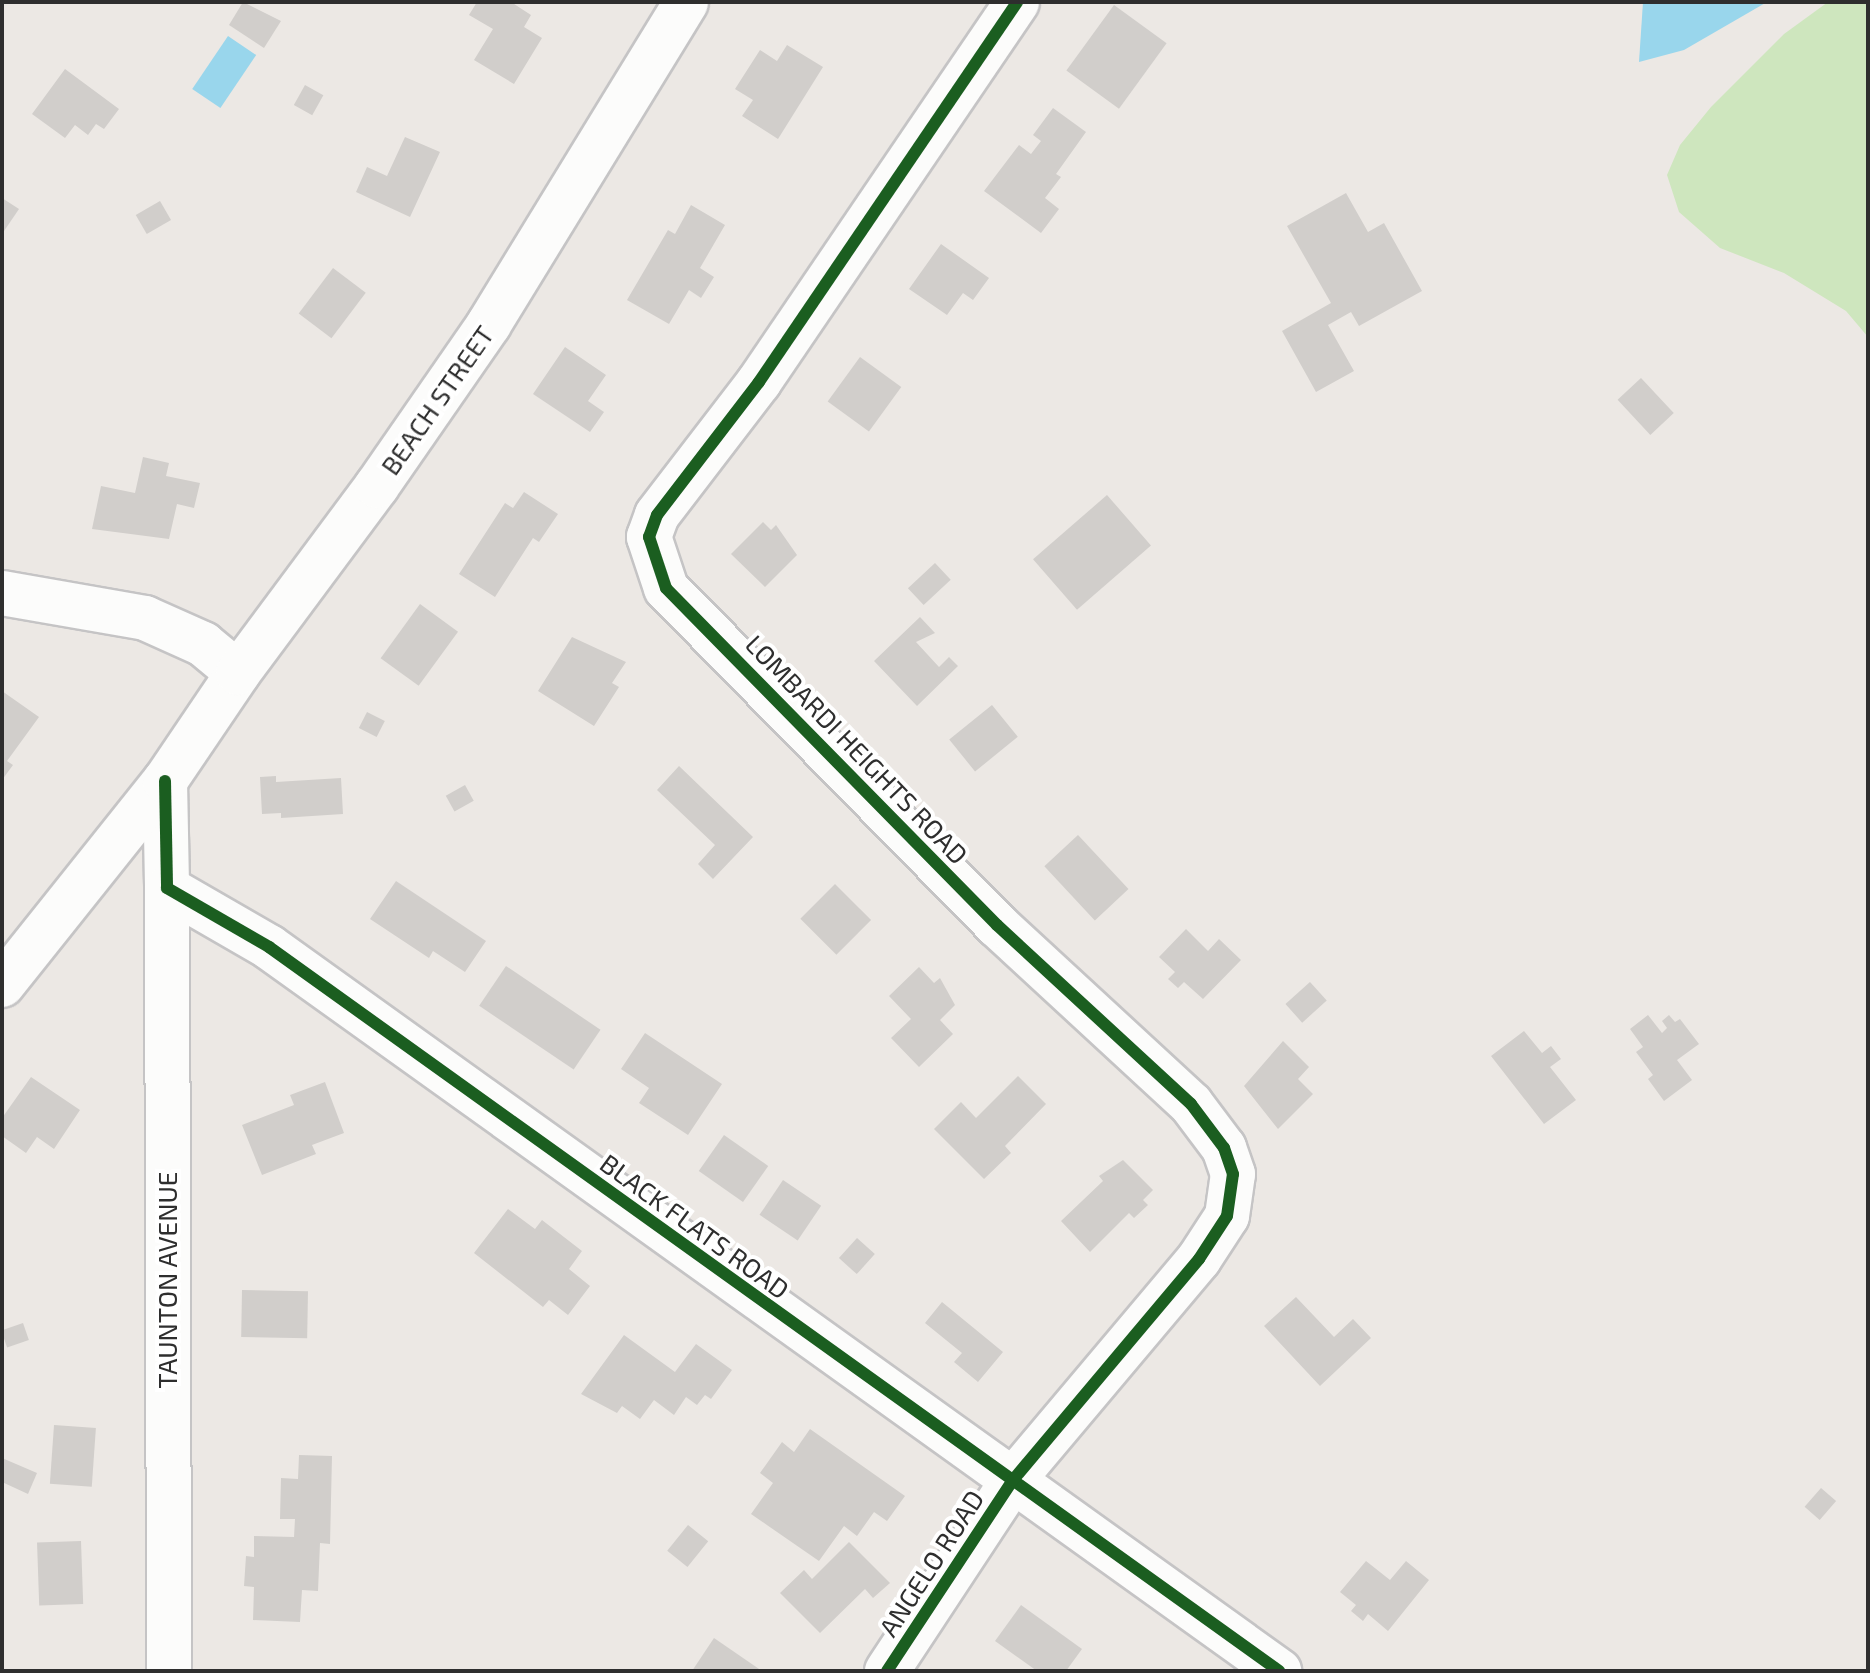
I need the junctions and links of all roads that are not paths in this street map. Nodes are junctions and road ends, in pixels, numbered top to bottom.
1 (686, 2) edge
2 (1017, 2) edge
3 (2, 593) edge
4 (238, 673) junction
5 (165, 781) junction
6 (167, 888) junction
7 (2, 985) edge
8 (1013, 1480) junction
9 (169, 1671) edge
10 (887, 1671) edge
11 (1279, 1671) edge

1 - 4 street, BEACH STREET
2 - 8 street, LOMBARDI HEIGHTS ROAD
3 - 4 street
4 - 5 street, BEACH STREET
5 - 6 street
5 - 7 street, BEACH STREET
6 - 8 street, BLACK FLATS ROAD
6 - 9 street, TAUNTON AVENUE
8 - 10 street, ANGELO ROAD
8 - 11 street, BLACK FLATS ROAD

